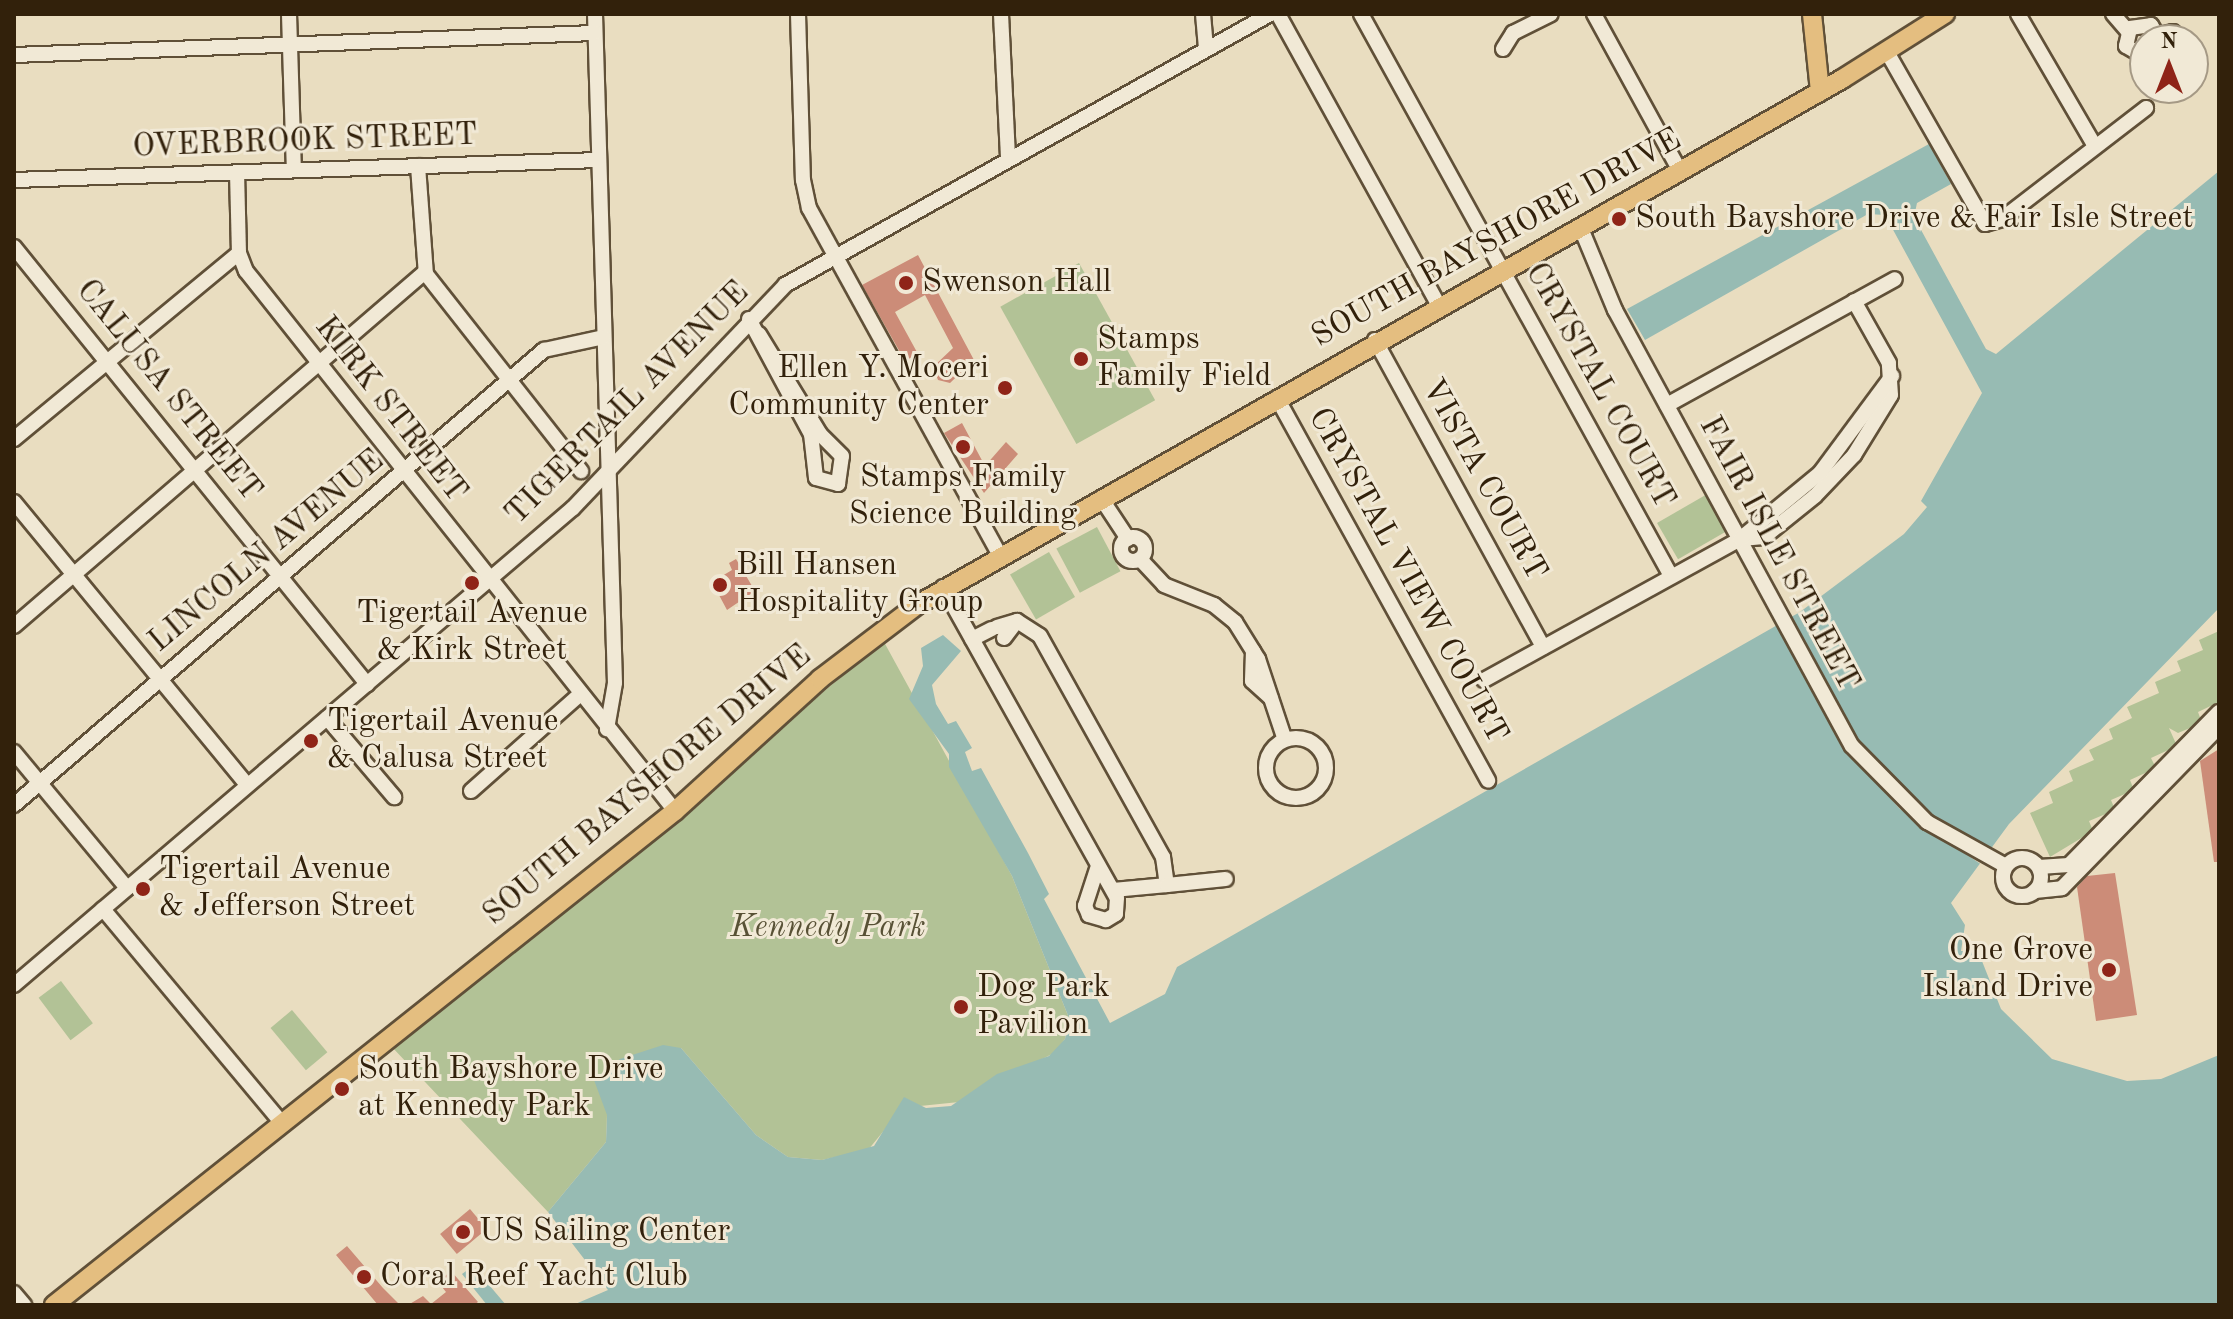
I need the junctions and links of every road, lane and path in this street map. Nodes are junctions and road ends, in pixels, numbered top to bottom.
1 (289, 14) edge
2 (595, 14) edge
3 (798, 14) edge
4 (1001, 14) edge
5 (1203, 14) edge
6 (1270, 14) edge
7 (1278, 14) edge
8 (1361, 14) edge
9 (1551, 14) edge
10 (1594, 14) edge
11 (1812, 14) edge
12 (1945, 14) edge
13 (2018, 14) edge
14 (2113, 14) edge
15 (2128, 31) joint
16 (595, 33) junction
17 (290, 44) junction
18 (2129, 48) edge
19 (1206, 49) junction
20 (1503, 49) dead end
21 (1887, 52) junction
22 (14, 55) edge
23 (1820, 92) junction
24 (2146, 108) dead end
25 (2093, 143) junction
26 (1008, 159) junction
27 (599, 160) junction
28 (418, 166) junction
29 (294, 170) junction
30 (1680, 171) junction
31 (237, 172) junction
32 (14, 180) edge
33 (1580, 226) junction
34 (239, 253) junction
35 (16, 255) edge
36 (832, 255) junction
37 (1502, 269) junction
38 (425, 272) junction
39 (1895, 279) dead end
40 (1854, 301) junction
41 (1438, 304) junction
42 (749, 319) junction
43 (759, 334) junction
44 (604, 337) junction
45 (1375, 340) junction
46 (107, 361) junction
47 (318, 364) junction
48 (511, 381) junction
49 (1277, 398) junction
50 (1667, 405) junction
51 (608, 431) junction
52 (14, 439) edge
53 (635, 442) junction
54 (194, 469) junction
55 (581, 471) dead end
56 (609, 472) junction
57 (404, 473) junction
58 (584, 497) junction
59 (1101, 498) junction
60 (14, 502) edge
61 (610, 507) junction
62 (1740, 539) junction
63 (999, 554) junction
64 (73, 574) junction
65 (1671, 576) junction
66 (282, 577) junction
67 (488, 580) junction
68 (943, 587) junction
69 (14, 626) edge
70 (975, 645) junction
71 (1543, 647) junction
72 (160, 680) junction
73 (1484, 680) dead end
74 (367, 684) junction
75 (579, 695) junction
76 (2219, 712) edge
77 (327, 718) junction
78 (2219, 727) edge
79 (607, 729) junction
80 (1285, 740) junction
81 (14, 752) edge
82 (1488, 781) dead end
83 (39, 783) junction
84 (247, 785) junction
85 (471, 791) dead end
86 (394, 797) dead end
87 (14, 805) edge
88 (675, 811) junction
89 (2006, 866) junction
90 (2039, 867) junction
91 (1097, 868) junction
92 (1226, 879) dead end
93 (1167, 885) junction
94 (127, 888) junction
95 (1113, 890) junction
96 (2035, 891) junction
97 (103, 909) junction
98 (14, 985) edge
99 (281, 1122) junction
100 (14, 1293) edge
101 (24, 1305) edge
102 (54, 1305) edge

1 - 17 street
2 - 16 street
3 - 36 street
4 - 26 street
5 - 19 street
6 - 19 street, TIGERTAIL AVENUE
7 - 41 street
8 - 37 street, CRYSTAL COURT
9 - 20 street
10 - 30 street
11 - 23 main road
12 - 21 main road, SOUTH BAYSHORE DRIVE
13 - 25 street
14 - 15 street
15 - 18 street
16 - 17 street
16 - 27 street
17 - 22 street
17 - 29 street
19 - 26 street, TIGERTAIL AVENUE
21 - 23 main road, SOUTH BAYSHORE DRIVE
21 - 25 street
23 - 30 main road, SOUTH BAYSHORE DRIVE
24 - 25 street
26 - 36 street, TIGERTAIL AVENUE
27 - 28 street, OVERBROOK STREET
27 - 44 street
28 - 29 street, OVERBROOK STREET
28 - 38 street
29 - 31 street, OVERBROOK STREET
30 - 33 main road, SOUTH BAYSHORE DRIVE
31 - 32 street, OVERBROOK STREET
31 - 34 street
33 - 37 main road, SOUTH BAYSHORE DRIVE
33 - 50 street, FAIR ISLE STREET
34 - 46 street
34 - 47 street, KIRK STREET
35 - 46 street, CALUSA STREET
36 - 42 street, TIGERTAIL AVENUE
36 - 63 street
37 - 41 main road, SOUTH BAYSHORE DRIVE
37 - 65 street, CRYSTAL COURT
38 - 47 street
38 - 48 street
39 - 40 street
40 - 50 street
40 - 62 street
41 - 45 main road, SOUTH BAYSHORE DRIVE
42 - 43 street
42 - 53 street, TIGERTAIL AVENUE
43 - 43 street
44 - 48 street, LINCOLN AVENUE
44 - 51 street
45 - 49 main road, SOUTH BAYSHORE DRIVE
45 - 71 street, VISTA COURT
46 - 52 street
46 - 54 street, CALUSA STREET
47 - 54 street
47 - 57 street, KIRK STREET
48 - 55 street
48 - 57 street, LINCOLN AVENUE
49 - 59 main road, SOUTH BAYSHORE DRIVE
49 - 82 street, CRYSTAL VIEW COURT
50 - 62 street, FAIR ISLE STREET
51 - 53 street
51 - 56 street
53 - 56 street, TIGERTAIL AVENUE
54 - 64 street
54 - 66 street, CALUSA STREET
56 - 58 street, TIGERTAIL AVENUE
56 - 61 street
57 - 66 street, LINCOLN AVENUE
57 - 67 street, KIRK STREET
58 - 61 street
58 - 67 street, TIGERTAIL AVENUE
59 - 63 main road, SOUTH BAYSHORE DRIVE
59 - 80 street
60 - 64 street
61 - 79 street
62 - 65 street
62 - 89 street, FAIR ISLE STREET
63 - 68 main road, SOUTH BAYSHORE DRIVE
64 - 69 street
64 - 72 street
65 - 71 street
66 - 72 street, LINCOLN AVENUE
66 - 74 street, CALUSA STREET
67 - 74 street, TIGERTAIL AVENUE
67 - 75 street, KIRK STREET
68 - 70 street
68 - 88 main road, SOUTH BAYSHORE DRIVE
70 - 91 street
70 - 93 street
71 - 73 street
72 - 83 street, LINCOLN AVENUE
72 - 84 street
74 - 77 street, TIGERTAIL AVENUE
75 - 79 street, KIRK STREET
75 - 85 street
76 - 90 street
77 - 84 street, TIGERTAIL AVENUE
77 - 86 street
78 - 96 street
79 - 88 street, KIRK STREET
80 - 80 street
81 - 83 street
83 - 87 street, LINCOLN AVENUE
83 - 94 street
84 - 94 street, TIGERTAIL AVENUE
88 - 99 main road, SOUTH BAYSHORE DRIVE
89 - 90 street
89 - 96 street
90 - 96 street
91 - 95 street
91 - 95 street
92 - 93 street
93 - 95 street
94 - 97 street, TIGERTAIL AVENUE
97 - 98 street, TIGERTAIL AVENUE
97 - 99 street
99 - 102 main road, SOUTH BAYSHORE DRIVE
100 - 101 street

